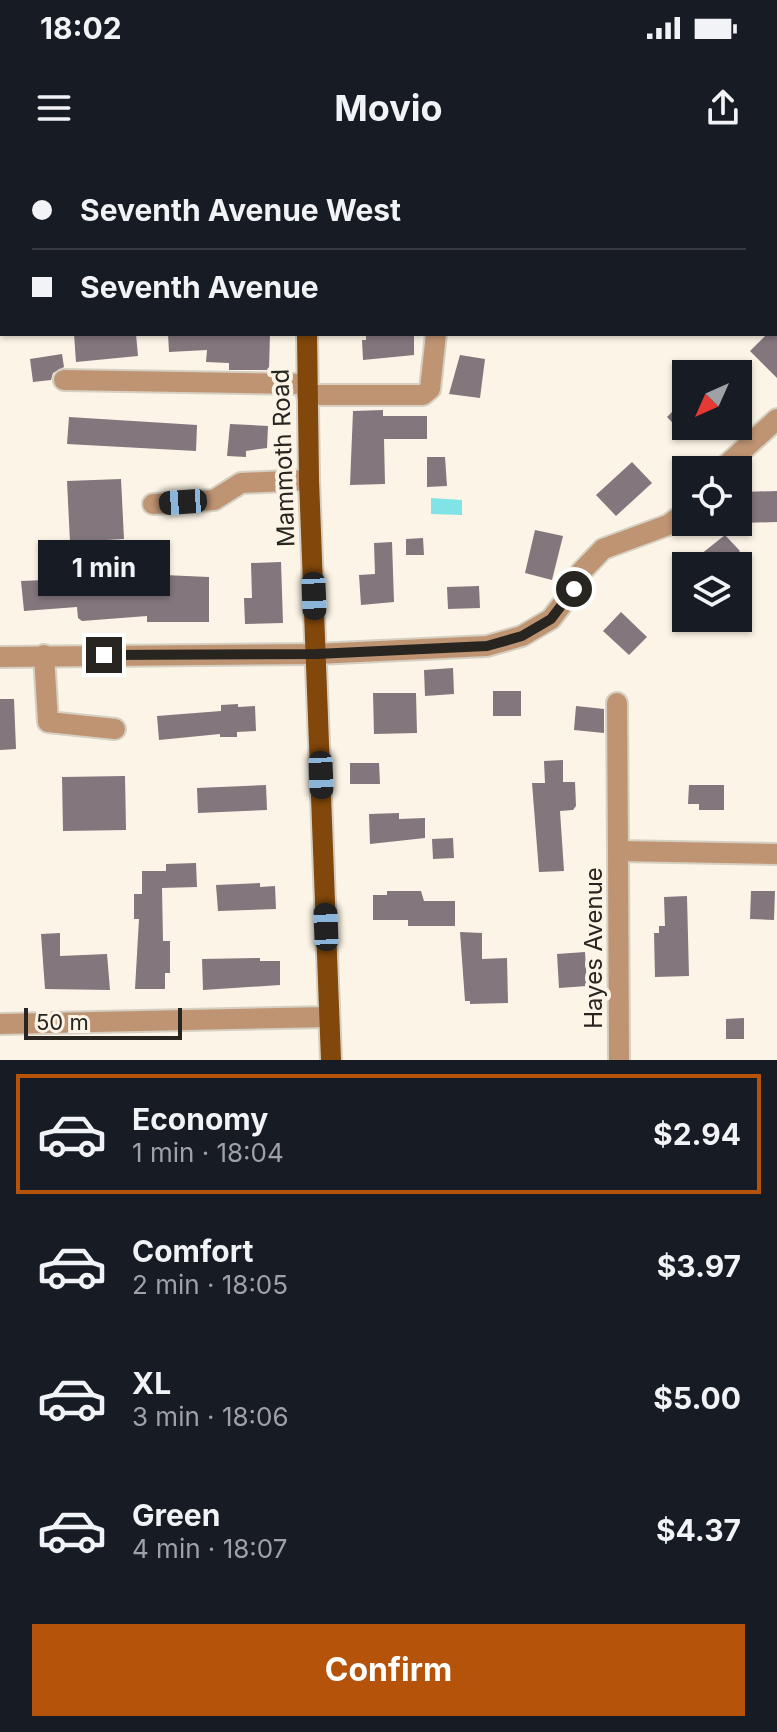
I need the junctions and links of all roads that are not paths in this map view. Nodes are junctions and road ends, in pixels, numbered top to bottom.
1 (307, 336) edge
2 (436, 336) edge
3 (64, 380) dead end
4 (307, 390) junction
5 (776, 422) edge
6 (737, 456) edge
7 (309, 480) junction
8 (153, 504) dead end
9 (672, 522) edge
10 (316, 654) junction
11 (44, 655) junction
12 (0, 657) edge
13 (617, 703) dead end
14 (115, 729) dead end
15 (618, 851) junction
16 (777, 854) edge
17 (329, 1017) junction
18 (0, 1024) edge
19 (331, 1060) edge
20 (619, 1060) edge

1 - 4 main road, Mammoth Road
2 - 4 street
3 - 4 street
4 - 7 main road, Mammoth Road
5 - 6 street
7 - 8 street
7 - 10 main road, Mammoth Road
9 - 10 street
10 - 11 street
10 - 17 main road, Mammoth Road
11 - 12 street
11 - 14 street
13 - 15 street
15 - 16 street, Hayes Avenue
15 - 20 street, Hayes Avenue
17 - 18 street
17 - 19 main road, Mammoth Road

